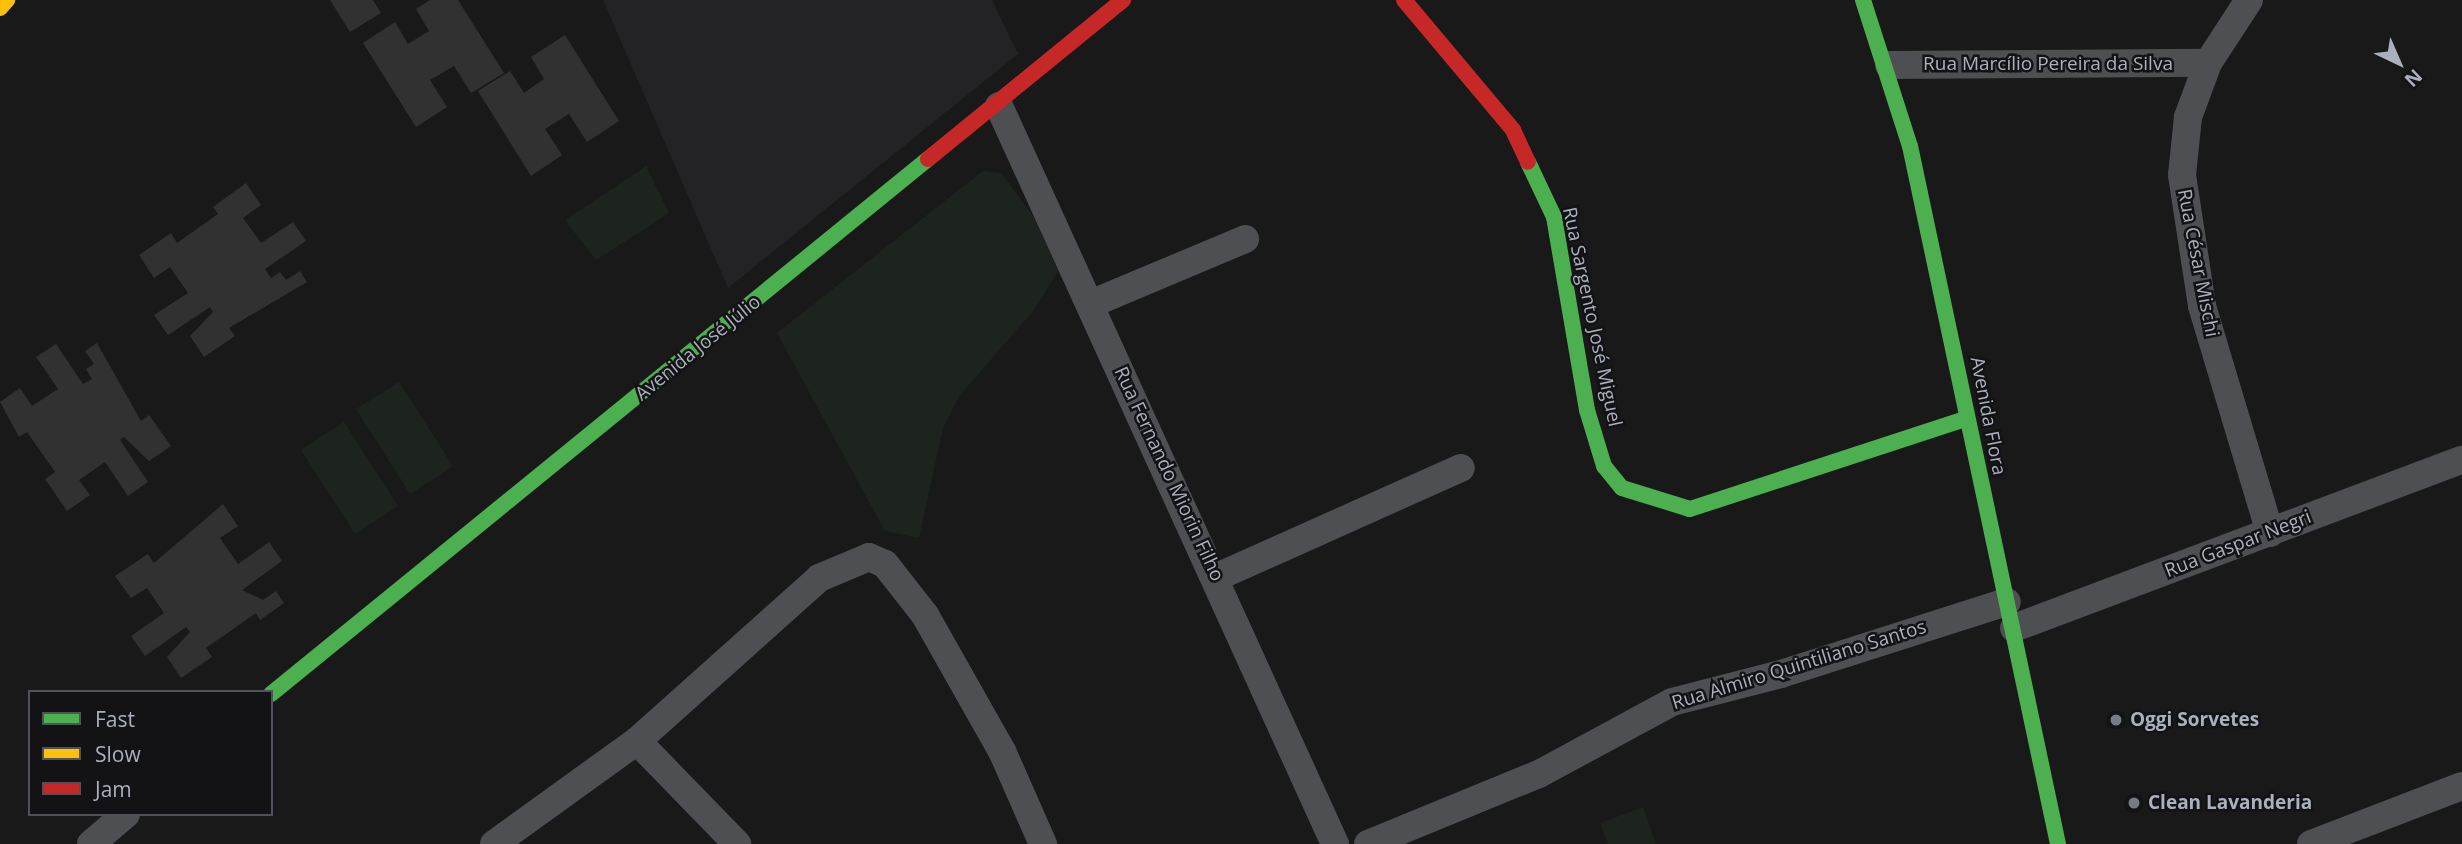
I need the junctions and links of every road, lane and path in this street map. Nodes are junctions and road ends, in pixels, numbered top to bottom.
1 (7, 0) edge
2 (1123, 0) edge
3 (1404, 0) edge
4 (1863, 0) edge
5 (2249, 0) edge
6 (0, 8) edge
7 (2208, 63) junction
8 (1889, 65) junction
9 (999, 106) junction
10 (1245, 239) dead end
11 (1093, 303) junction
12 (1965, 419) junction
13 (2462, 460) edge
14 (1461, 468) dead end
15 (2270, 533) junction
16 (1217, 577) junction
17 (2010, 615) junction
18 (273, 692) edge
19 (637, 741) junction
20 (2462, 786) edge
21 (124, 816) edge
22 (91, 844) edge
23 (494, 844) edge
24 (737, 844) edge
25 (1043, 844) edge
26 (1335, 844) edge
27 (1368, 844) edge
28 (2058, 844) edge
29 (2311, 844) edge

1 - 6 street
2 - 9 street, Avenida José Júlio
3 - 12 street, Rua Sargento José Miguel
4 - 8 street, Avenida Flora
5 - 7 street, Rua César Mischi
7 - 8 street, Rua Marcílio Pereira da Silva
7 - 15 street, Rua César Mischi
8 - 12 street, Avenida Flora
9 - 11 street, Rua Fernando Miorin Filho
9 - 18 street, Avenida José Júlio
10 - 11 street
11 - 16 street, Rua Fernando Miorin Filho
12 - 17 street, Avenida Flora
13 - 15 street, Rua Gaspar Negri
14 - 16 street
15 - 17 street, Rua Gaspar Negri
16 - 26 street, Rua Fernando Miorin Filho
17 - 27 street, Rua Almiro Quintiliano Santos
17 - 28 street, Avenida Flora
19 - 23 street
19 - 24 street
19 - 25 street
20 - 29 street
21 - 22 street

